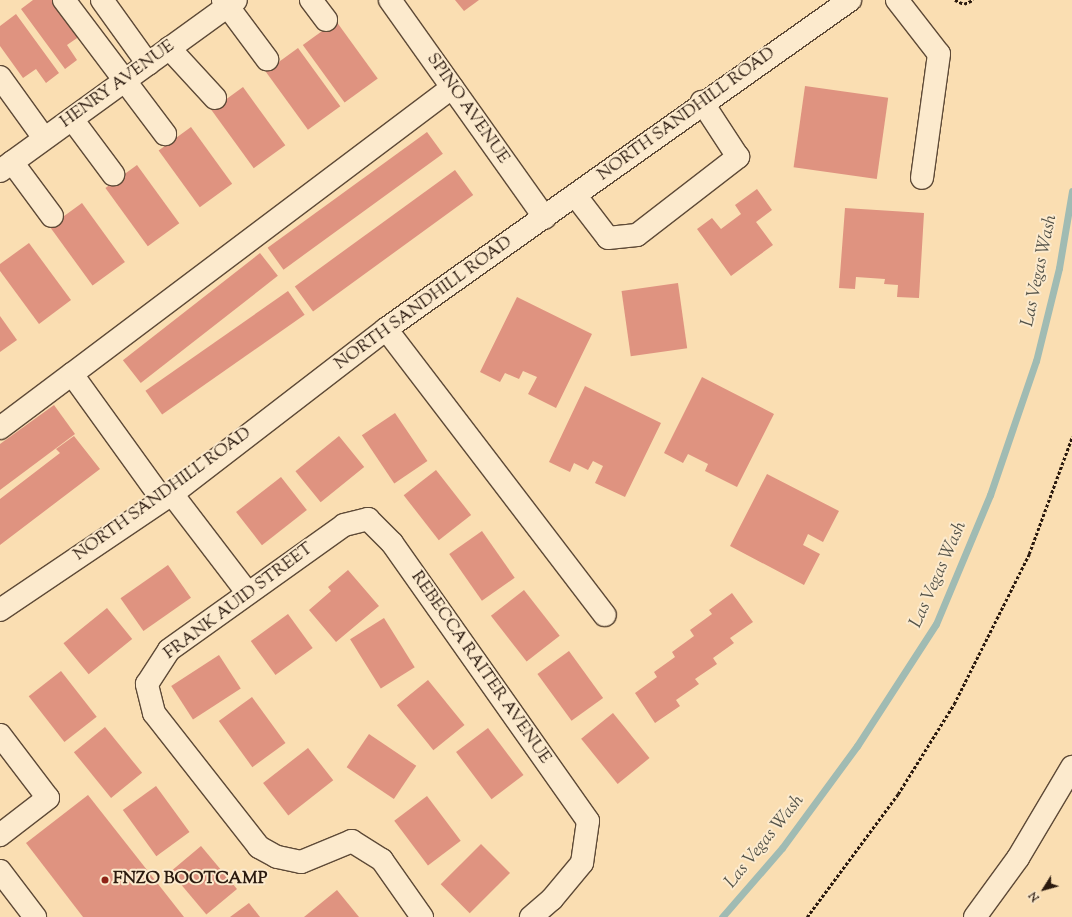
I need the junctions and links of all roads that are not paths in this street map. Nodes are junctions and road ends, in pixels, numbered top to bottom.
1 (64, 0) edge
2 (102, 0) edge
3 (311, 0) edge
4 (390, 0) edge
5 (850, 0) edge
6 (897, 0) edge
7 (229, 2) edge
8 (326, 20) dead end
9 (170, 48) junction
10 (267, 59) dead end
11 (148, 64) junction
12 (0, 77) edge
13 (124, 81) junction
14 (452, 88) junction
15 (215, 98) dead end
16 (702, 102) junction
17 (72, 119) junction
18 (165, 134) dead end
19 (44, 138) junction
20 (6, 167) edge
21 (113, 174) dead end
22 (922, 178) dead end
23 (575, 195) junction
24 (52, 216) dead end
25 (545, 218) junction
26 (386, 329) junction
27 (72, 374) junction
28 (0, 428) edge
29 (167, 496) junction
30 (368, 519) joint
31 (247, 592) junction
32 (0, 610) edge
33 (605, 615) dead end
34 (0, 735) edge
35 (1072, 767) edge
36 (0, 835) edge
37 (0, 871) edge
38 (35, 917) edge
39 (422, 917) edge
40 (531, 917) edge
41 (976, 917) edge

1 - 13 street
2 - 11 street
3 - 8 street
4 - 14 street, SPINO AVENUE
5 - 16 street, NORTH SANDHILL ROAD
6 - 22 street
7 - 9 street, HENRY AVENUE
7 - 10 street
9 - 11 street, HENRY AVENUE
9 - 15 street
11 - 13 street, HENRY AVENUE
12 - 19 street
13 - 17 street, HENRY AVENUE
13 - 18 street
14 - 25 street, SPINO AVENUE
14 - 27 street
16 - 23 street, NORTH SANDHILL ROAD
16 - 23 street
17 - 19 street, HENRY AVENUE
17 - 21 street
19 - 20 street, HENRY AVENUE
20 - 24 street
23 - 25 street, NORTH SANDHILL ROAD
25 - 26 street, NORTH SANDHILL ROAD
26 - 29 street, NORTH SANDHILL ROAD
26 - 33 street
27 - 28 street
27 - 29 street
29 - 31 street
29 - 32 street, NORTH SANDHILL ROAD
30 - 31 street, FRANK AUID STREET
30 - 40 street, REBECCA RAITER AVENUE
31 - 39 street, FRANK AUID STREET
34 - 36 street
35 - 41 street
37 - 38 street

